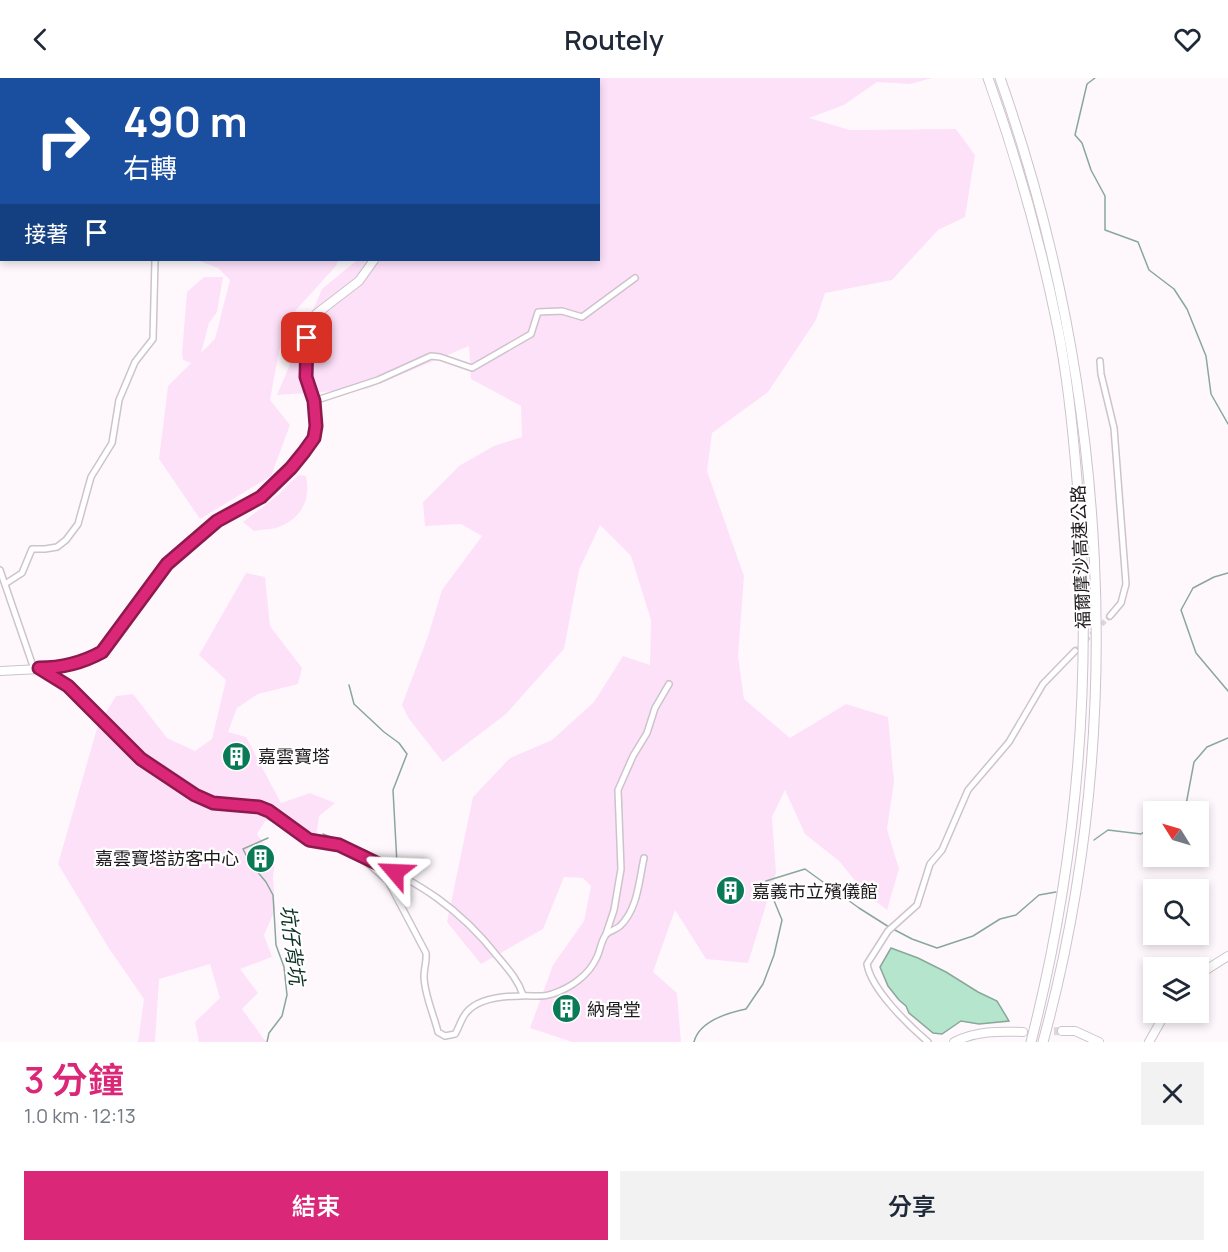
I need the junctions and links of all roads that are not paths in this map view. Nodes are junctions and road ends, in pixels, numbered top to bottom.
1 (988, 78) edge
2 (1000, 78) edge
3 (155, 261) edge
4 (373, 261) edge
5 (635, 278) dead end
6 (1100, 361) dead end
7 (314, 401) junction
8 (0, 570) edge
9 (5, 584) junction
10 (1110, 616) tunnel mouth
11 (1075, 651) tunnel mouth
12 (37, 668) junction
13 (0, 671) edge
14 (669, 684) dead end
15 (355, 852) junction
16 (644, 858) dead end
17 (606, 934) junction
18 (1228, 956) edge
19 (1209, 968) edge
20 (523, 995) junction
21 (1160, 1023) edge
22 (1062, 1031) tunnel mouth
23 (1023, 1032) tunnel mouth
24 (446, 1039) edge
25 (928, 1042) edge
26 (954, 1042) edge
27 (1031, 1042) edge
28 (1043, 1042) edge
29 (1099, 1042) edge
30 (1149, 1042) edge

1 - 27 highway, 福爾摩沙高速公路
2 - 28 highway, 福爾摩沙高速公路
3 - 9 street
4 - 7 street
5 - 7 street
6 - 10 street
7 - 12 street
8 - 9 street
9 - 12 street
11 - 25 street
12 - 13 street
12 - 15 street
14 - 17 street
15 - 20 street
15 - 24 street
16 - 17 street
17 - 20 street
18 - 19 street
20 - 24 street
21 - 30 street
22 - 29 street
23 - 26 street

